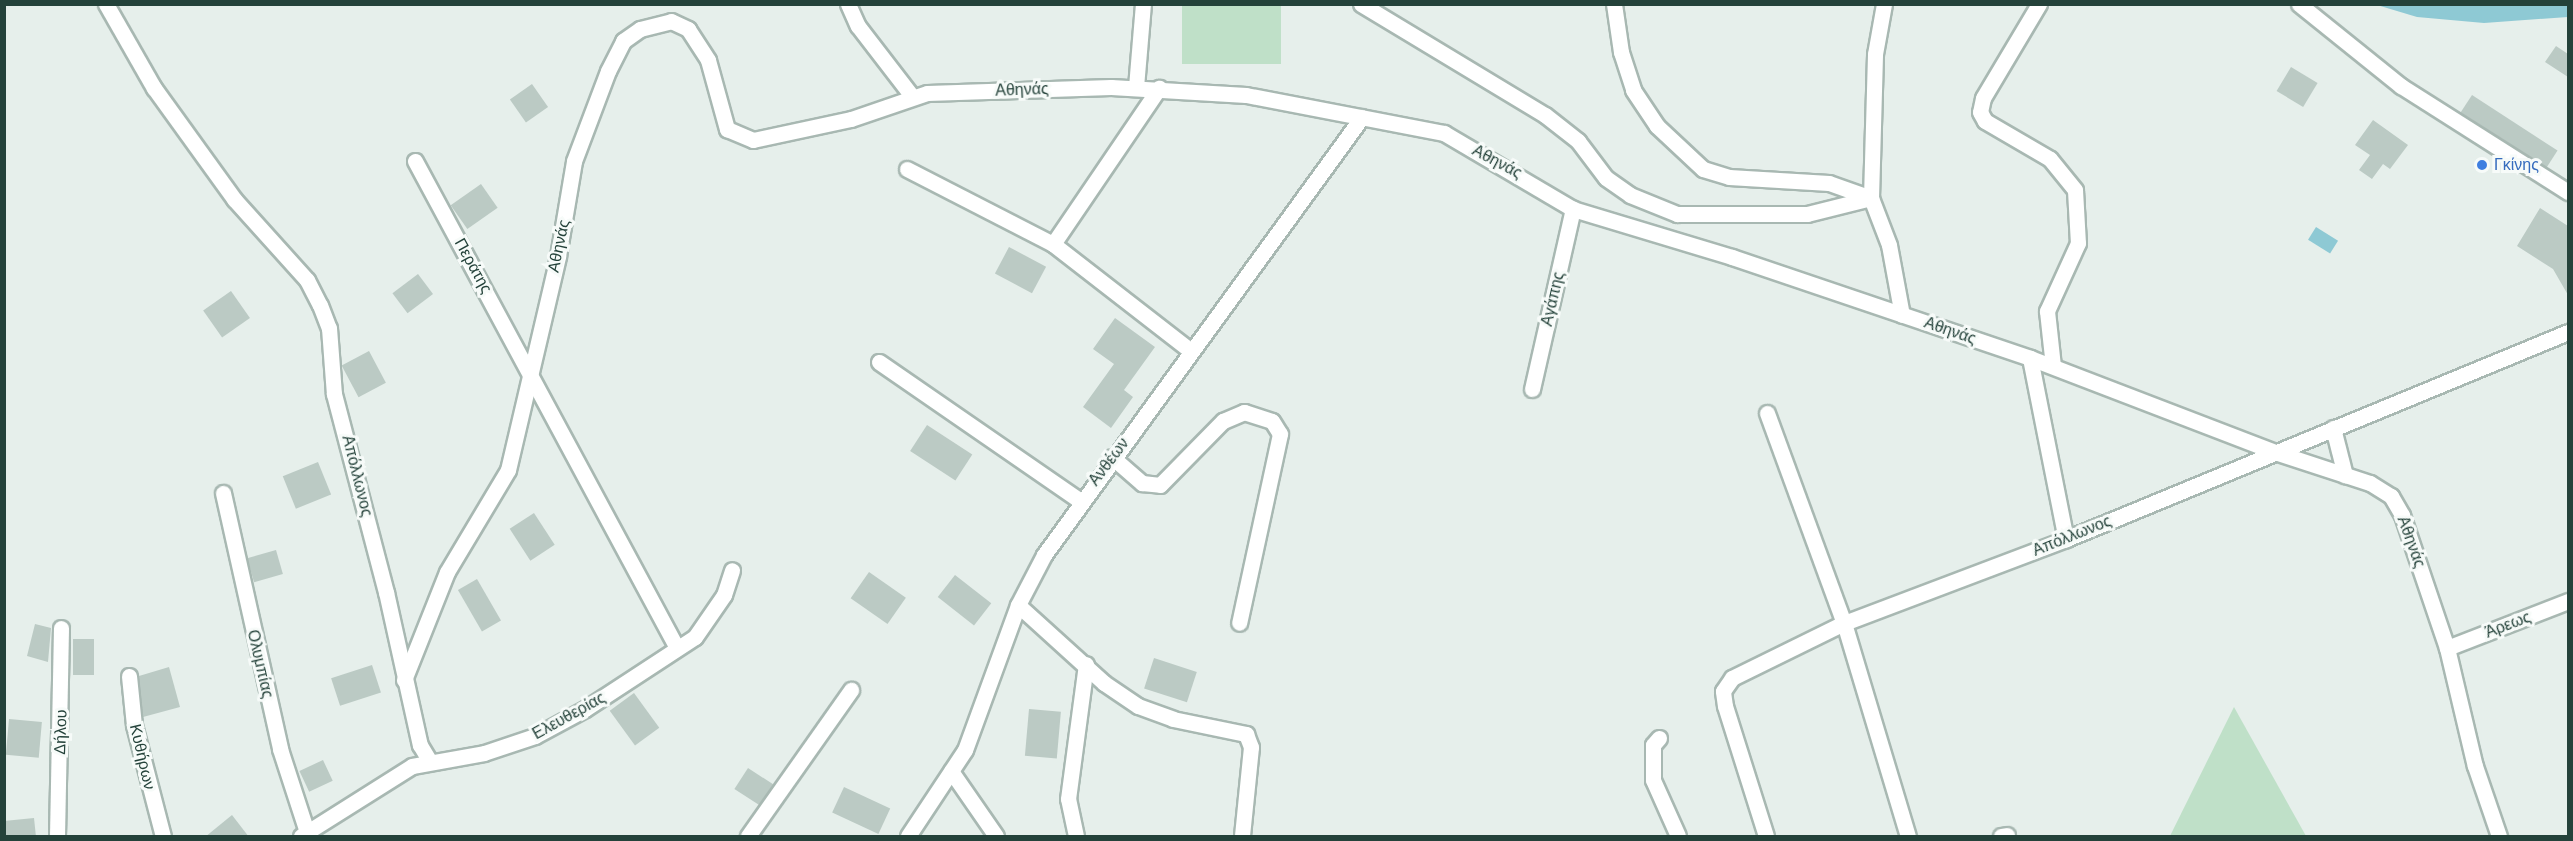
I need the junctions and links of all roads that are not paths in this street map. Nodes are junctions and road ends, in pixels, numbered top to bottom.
1 (106, 4) edge
2 (848, 4) edge
3 (1143, 4) edge
4 (1360, 4) edge
5 (1614, 4) edge
6 (1884, 4) edge
7 (2039, 4) edge
8 (2299, 4) edge
9 (1137, 87) junction
10 (1159, 88) junction
11 (912, 96) junction
12 (1362, 117) junction
13 (415, 161) dead end
14 (907, 169) dead end
15 (2568, 192) edge
16 (1871, 198) junction
17 (1573, 209) junction
18 (1053, 244) junction
19 (1902, 315) junction
20 (2568, 332) edge
21 (1191, 351) junction
22 (2030, 358) junction
23 (879, 362) dead end
24 (2053, 366) junction
25 (531, 370) junction
26 (1532, 388) dead end
27 (1767, 413) dead end
28 (2333, 428) junction
29 (2275, 452) junction
30 (1112, 457) junction
31 (2345, 475) junction
32 (223, 493) dead end
33 (1079, 500) junction
34 (2066, 539) junction
35 (732, 570) dead end
36 (2568, 601) edge
37 (1018, 605) junction
38 (1239, 623) dead end
39 (1844, 623) junction
40 (61, 628) dead end
41 (677, 648) junction
42 (2447, 648) junction
43 (1086, 664) junction
44 (129, 676) dead end
45 (404, 680) junction
46 (851, 690) dead end
47 (1659, 738) dead end
48 (429, 760) junction
49 (951, 771) junction
50 (304, 834) edge
51 (57, 837) edge
52 (163, 837) edge
53 (748, 837) edge
54 (908, 837) edge
55 (996, 837) edge
56 (1076, 837) edge
57 (1242, 837) edge
58 (1678, 837) edge
59 (1766, 837) edge
60 (1908, 837) edge
61 (2499, 837) edge

1 - 45 street, Απόλλωνος
2 - 11 street
3 - 9 street
4 - 16 street
5 - 16 street
6 - 16 street
7 - 24 street
8 - 15 street
9 - 10 street, Αθηνάς
9 - 11 street, Αθηνάς
10 - 12 street, Αθηνάς
10 - 18 street
11 - 25 street, Αθηνάς
12 - 17 street, Αθηνάς
12 - 21 street, Ανθέων
13 - 25 street, Περάτης
14 - 18 street
16 - 19 street
17 - 19 street, Αθηνάς
17 - 26 street, Αγάπης
18 - 21 street
19 - 22 street, Αθηνάς
20 - 28 street, Απόλλωνος
21 - 30 street, Ανθέων
22 - 24 street, Αθηνάς
22 - 34 street
23 - 33 street
24 - 29 street, Αθηνάς
25 - 41 street, Περάτης
25 - 45 street
27 - 39 street
28 - 29 street, Απόλλωνος
28 - 31 street
29 - 31 street, Αθηνάς
29 - 34 street, Απόλλωνος
30 - 33 street, Ανθέων
30 - 38 street
31 - 42 street, Αθηνάς
32 - 50 street, Ολυμπίας
33 - 37 street, Ανθέων
34 - 39 street, Απόλλωνος
35 - 41 street, Ελευθερίας
36 - 42 street, Άρεως
37 - 43 street
37 - 49 street, Ανθέων
39 - 59 street, Απόλλωνος
39 - 60 street
40 - 51 street, Δήλου
41 - 48 street, Ελευθερίας
42 - 61 street, Αθηνάς
43 - 56 street
43 - 57 street
44 - 52 street, Κυθήρων
45 - 48 street, Απόλλωνος
46 - 53 street
47 - 58 street
48 - 50 street, Ελευθερίας
49 - 54 street, Ανθέων
49 - 55 street

